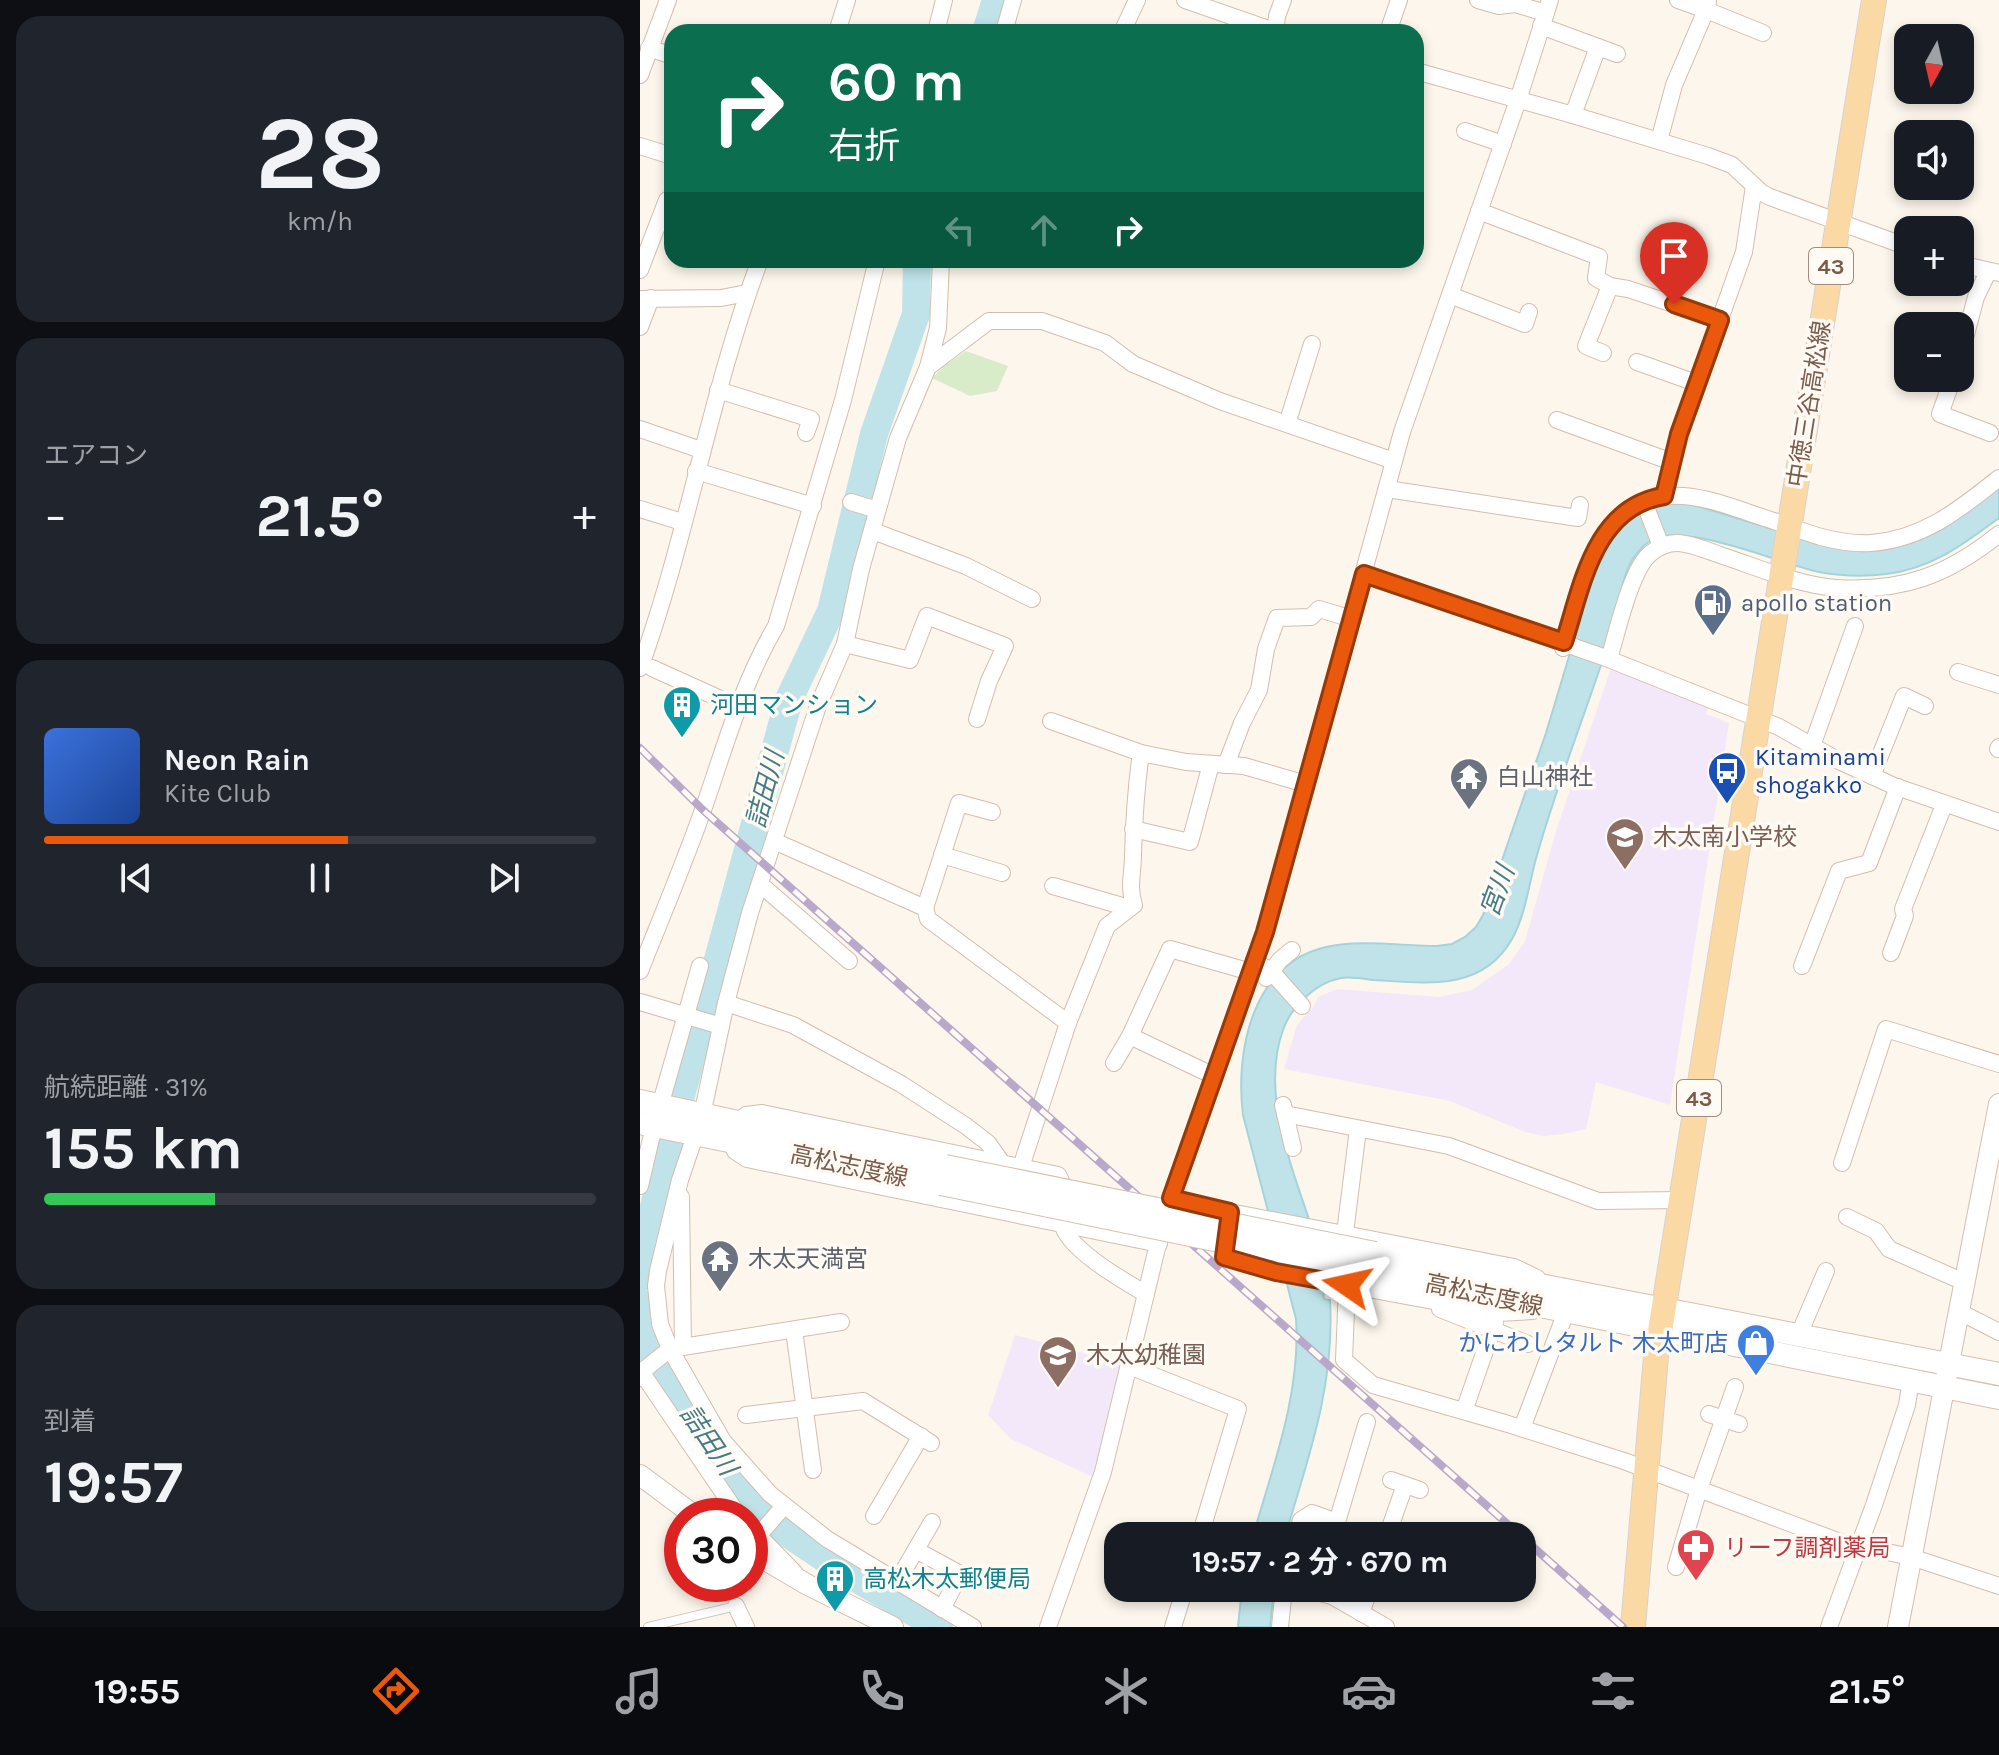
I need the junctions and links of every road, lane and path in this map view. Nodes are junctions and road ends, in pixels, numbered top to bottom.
1 (668, 0) edge
2 (847, 0) edge
3 (944, 0) edge
4 (1013, 0) edge
5 (1137, 0) edge
6 (1185, 0) edge
7 (1283, 0) edge
8 (1399, 0) edge
9 (1478, 0) edge
10 (1678, 0) edge
11 (1874, 0) edge
12 (1707, 5) edge
13 (1546, 13) edge
14 (840, 24) edge
15 (938, 24) edge
16 (1006, 24) edge
17 (1126, 24) edge
18 (1253, 24) edge
19 (1276, 24) edge
20 (1391, 24) edge
21 (1763, 33) dead end
22 (1598, 47) junction
23 (649, 48) junction
24 (664, 53) edge
25 (1617, 54) dead end
26 (1424, 73) edge
27 (640, 75) edge
28 (1518, 100) junction
29 (1573, 115) junction
30 (1465, 131) dead end
31 (1659, 141) junction
32 (1503, 144) junction
33 (640, 146) edge
34 (664, 154) edge
35 (1754, 186) junction
36 (664, 208) edge
37 (1479, 211) junction
38 (1838, 221) junction
39 (1894, 242) edge
40 (757, 268) edge
41 (875, 268) edge
42 (941, 268) edge
43 (640, 270) edge
44 (1993, 273) edge
45 (1610, 286) junction
46 (747, 293) junction
47 (1450, 295) junction
48 (646, 298) edge
49 (1529, 312) dead end
50 (1972, 312) edge
51 (1721, 320) junction
52 (640, 327) edge
53 (1312, 344) dead end
54 (1603, 353) dead end
55 (1637, 362) dead end
56 (928, 367) junction
57 (1696, 383) junction
58 (718, 390) junction
59 (1948, 392) edge
60 (1557, 420) dead end
61 (1287, 424) junction
62 (640, 429) edge
63 (806, 433) dead end
64 (1990, 433) dead end
65 (701, 450) junction
66 (1394, 461) junction
67 (1672, 462) junction
68 (696, 471) junction
69 (1999, 478) edge
70 (1387, 489) junction
71 (1664, 496) junction
72 (851, 502) dead end
73 (1645, 504) junction
74 (1580, 505) dead end
75 (813, 506) junction
76 (640, 509) edge
77 (877, 510) junction
78 (682, 522) junction
79 (1789, 529) junction
80 (873, 531) junction
81 (1999, 534) edge
82 (1660, 544) junction
83 (1782, 573) junction
84 (1364, 574) junction
85 (1032, 599) dead end
86 (1352, 619) junction
87 (1855, 626) dead end
88 (646, 628) edge
89 (845, 644) junction
90 (1565, 645) junction
91 (1608, 658) junction
92 (646, 668) edge
93 (1958, 672) dead end
94 (1999, 685) edge
95 (1925, 706) dead end
96 (738, 707) junction
97 (1758, 718) junction
98 (977, 719) dead end
99 (1051, 721) dead end
100 (1812, 746) junction
101 (1141, 753) junction
102 (1218, 765) junction
103 (1872, 776) junction
104 (1306, 784) junction
105 (1898, 787) junction
106 (1944, 805) junction
107 (992, 812) dead end
108 (1999, 822) edge
109 (1133, 829) junction
110 (774, 841) junction
111 (942, 855) junction
112 (1002, 873) dead end
113 (760, 884) junction
114 (1053, 886) dead end
115 (925, 908) junction
116 (1129, 908) junction
117 (1292, 950) dead end
118 (1891, 953) dead end
119 (849, 961) dead end
120 (700, 966) dead end
121 (1802, 966) dead end
122 (640, 971) edge
123 (1263, 972) junction
124 (640, 1002) edge
125 (726, 1003) junction
126 (1301, 1007) dead end
127 (686, 1017) junction
128 (1068, 1023) junction
129 (721, 1026) junction
130 (1130, 1036) junction
131 (1114, 1063) dead end
132 (1999, 1064) edge
133 (1214, 1076) junction
134 (1999, 1104) edge
135 (653, 1115) edge
136 (696, 1124) junction
137 (1358, 1129) junction
138 (733, 1132) junction
139 (1293, 1148) dead end
140 (1002, 1163) junction
141 (1842, 1163) dead end
142 (1021, 1167) junction
143 (680, 1180) junction
144 (640, 1186) edge
145 (1171, 1198) junction
146 (1682, 1200) junction
147 (1230, 1212) junction
148 (1262, 1212) junction
149 (1847, 1217) dead end
150 (1311, 1222) junction
151 (1062, 1224) junction
152 (1345, 1233) junction
153 (1159, 1244) junction
154 (1373, 1263) junction
155 (1826, 1271) dead end
156 (1276, 1272) junction
157 (1329, 1281) junction
158 (1964, 1282) junction
159 (1347, 1285) junction
160 (1554, 1286) junction
161 (1146, 1294) junction
162 (1410, 1297) junction
163 (1958, 1311) junction
164 (1566, 1312) junction
165 (1498, 1313) junction
166 (1662, 1320) junction
167 (841, 1322) dead end
168 (794, 1330) junction
169 (1492, 1331) junction
170 (1999, 1332) edge
171 (1801, 1335) junction
172 (1528, 1344) dead end
173 (673, 1350) junction
174 (1948, 1365) junction
175 (1129, 1366) junction
176 (642, 1373) edge
177 (1999, 1374) edge
178 (1911, 1380) junction
179 (1735, 1387) dead end
180 (1944, 1387) junction
181 (1999, 1398) edge
182 (805, 1409) junction
183 (1464, 1411) junction
184 (746, 1415) dead end
185 (1367, 1422) dead end
186 (1522, 1428) junction
187 (1646, 1469) junction
188 (813, 1470) dead end
189 (640, 1475) edge
190 (1405, 1485) dead end
191 (1699, 1489) junction
192 (671, 1498) edge
193 (727, 1498) edge
194 (784, 1506) junction
195 (874, 1516) dead end
196 (932, 1522) dead end
197 (1204, 1522) edge
198 (1300, 1522) edge
199 (1337, 1522) edge
200 (1337, 1522) edge
201 (1392, 1522) edge
202 (768, 1523) edge
203 (1859, 1547) junction
204 (768, 1548) edge
205 (916, 1550) junction
206 (1911, 1557) junction
207 (1676, 1567) dead end
208 (897, 1582) junction
209 (1999, 1586) edge
210 (1182, 1602) edge
211 (1283, 1602) edge
212 (1342, 1602) edge
213 (1365, 1602) edge
214 (736, 1606) joint
215 (942, 1609) junction
216 (1361, 1613) junction
217 (1178, 1625) edge
218 (648, 1627) edge
219 (746, 1627) edge
220 (893, 1627) edge
221 (973, 1627) edge
222 (1048, 1627) edge
223 (1280, 1627) edge
224 (1386, 1627) edge
225 (1633, 1627) edge
226 (1829, 1627) edge
227 (1898, 1627) edge

1 - 23 street
2 - 14 street
3 - 15 street
4 - 16 street
5 - 17 street
6 - 18 street
7 - 19 street
8 - 20 street
9 - 13 street
10 - 12 street
11 - 38 main road, 中徳三谷高松線 / 43
12 - 21 street
12 - 31 street
13 - 22 street
13 - 28 street
22 - 25 street
22 - 29 street
23 - 24 street
23 - 27 street
26 - 28 street
28 - 29 street
28 - 32 street
29 - 31 street
30 - 32 street
31 - 35 street
32 - 37 street
33 - 34 street
35 - 38 street
35 - 51 street
36 - 43 street
37 - 45 street
37 - 47 street
38 - 39 street
38 - 79 main road, 中徳三谷高松線 / 43
40 - 46 street
41 - 75 street
42 - 56 street
44 - 50 street
45 - 51 street
45 - 54 street
46 - 48 street
46 - 58 street
47 - 49 street
47 - 66 street
48 - 52 street
51 - 57 street
53 - 61 street
55 - 57 street
56 - 61 street
56 - 77 street
57 - 67 street
58 - 63 street
58 - 65 street
59 - 64 street
60 - 67 street
61 - 66 street
62 - 65 street
65 - 68 street
66 - 70 street
67 - 71 street
68 - 75 street
68 - 78 street
69 - 79 street
70 - 74 street
70 - 84 street
71 - 73 street
71 - 79 street
72 - 77 street
73 - 82 street
73 - 90 street
75 - 96 street
76 - 78 street
77 - 80 street
78 - 88 street
79 - 83 main road, 中徳三谷高松線 / 43
80 - 85 street
80 - 89 street
81 - 83 street
82 - 83 street
82 - 91 street
83 - 97 main road, 43
84 - 86 street
84 - 90 street
86 - 102 street
86 - 104 street
87 - 100 street
88 - 92 street
89 - 98 street
89 - 110 street
90 - 91 street
91 - 97 street
92 - 96 street
93 - 94 street
95 - 103 street
96 - 122 street
97 - 100 street
97 - 146 main road, 43
99 - 101 street
100 - 103 street
101 - 102 street
101 - 109 street
102 - 104 street
102 - 109 street
103 - 105 street
104 - 123 street
105 - 106 street
105 - 121 street
106 - 108 street
106 - 118 street
107 - 111 street
109 - 116 street
110 - 113 street
110 - 115 street
111 - 112 street
111 - 115 street
113 - 119 street
113 - 125 street
114 - 116 street
115 - 128 street
116 - 128 street
117 - 123 street
120 - 127 street
123 - 126 street
123 - 130 street
123 - 133 street
124 - 127 street
125 - 129 street
125 - 140 street
127 - 129 street
127 - 135 street
128 - 142 street
129 - 136 street
130 - 131 street
130 - 133 street
132 - 141 street
133 - 145 street
134 - 158 street
135 - 136 main road, 高松志度線
135 - 144 street
136 - 138 main road, 高松志度線
136 - 143 street
137 - 139 street
137 - 146 street
137 - 152 street
138 - 140 street
138 - 151 street
138 - 154 main road, 高松志度線, bridge
140 - 142 street
142 - 151 street
143 - 173 street
143 - 173 street
145 - 147 street
145 - 153 street
146 - 166 main road, 43
147 - 148 street
147 - 156 street
148 - 150 street
148 - 156 street
149 - 158 street
150 - 152 street
150 - 157 street
151 - 153 street
151 - 161 street
152 - 159 street
152 - 160 street
153 - 161 street
154 - 160 main road, 高松志度線
154 - 164 main road, 高松志度線
155 - 171 street
156 - 157 street
157 - 159 street
158 - 163 street
159 - 162 street
159 - 183 street
160 - 166 main road, 高松志度線
161 - 175 street
162 - 165 street
162 - 169 street
163 - 170 street
163 - 174 street
164 - 165 street
164 - 166 main road, 高松志度線
164 - 186 street
165 - 169 street
166 - 171 main road, 高松志度線
166 - 178 main road, 高松志度線
166 - 187 main road, 43
167 - 168 street
168 - 173 street
168 - 182 street
169 - 172 street
169 - 183 street
171 - 174 main road, 高松志度線
173 - 176 street
173 - 194 street
174 - 177 main road, 高松志度線
174 - 180 street
175 - 197 street
175 - 222 street
176 - 193 street
178 - 180 main road, 高松志度線
178 - 203 street
179 - 191 street
180 - 181 main road, 高松志度線
180 - 206 street
182 - 184 street
182 - 188 street
182 - 195 street
183 - 186 street
185 - 200 street
186 - 187 street
187 - 191 street
187 - 225 main road, 43
189 - 192 street
190 - 201 street
191 - 203 street
191 - 207 street
194 - 202 street
194 - 208 street
196 - 205 street
198 - 199 street
203 - 206 street
203 - 226 street
204 - 220 street
205 - 208 street
205 - 215 street
206 - 209 street
206 - 227 street
208 - 215 street
210 - 217 street
211 - 223 street
212 - 216 street
213 - 216 street
214 - 218 lane
214 - 219 street
215 - 221 street
216 - 224 street

